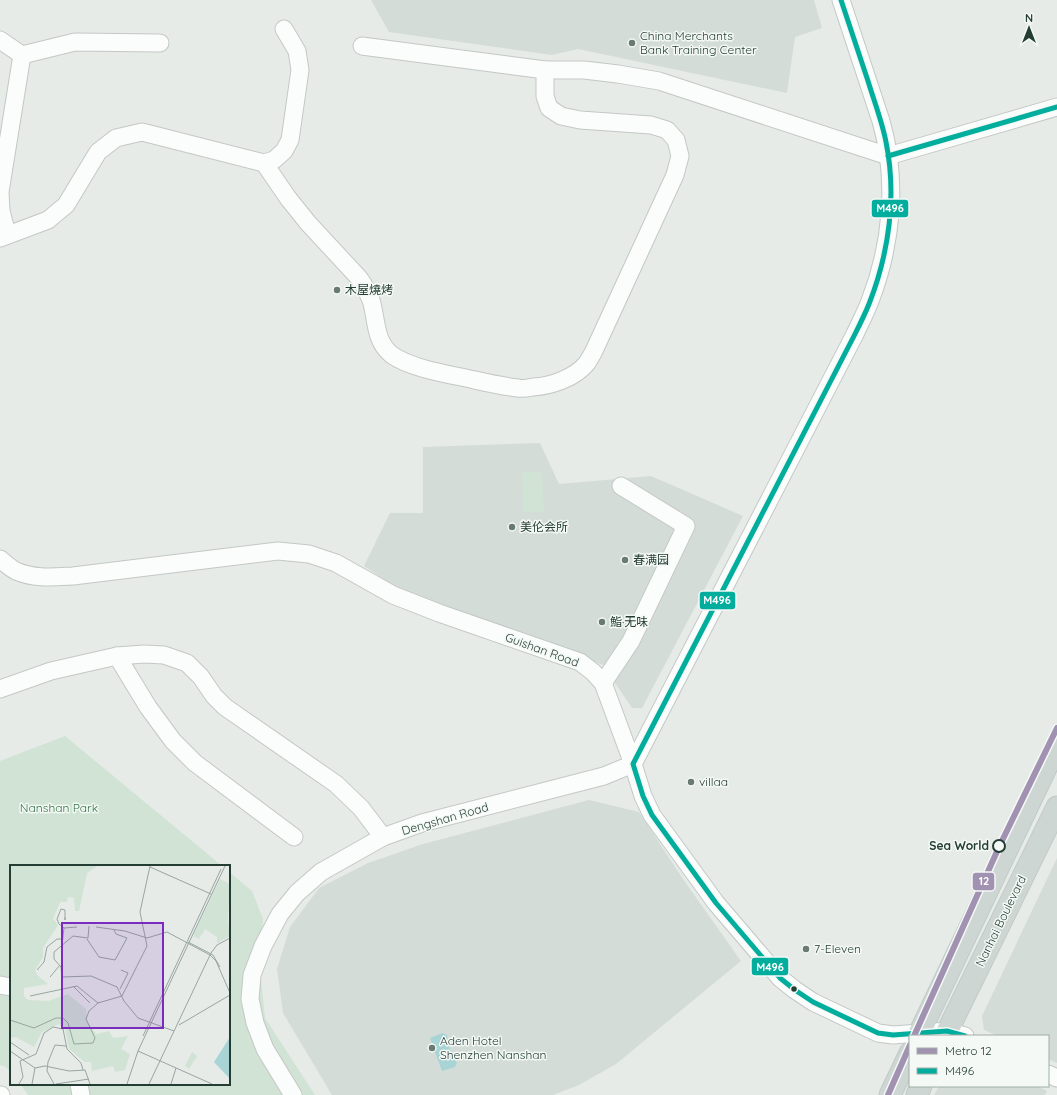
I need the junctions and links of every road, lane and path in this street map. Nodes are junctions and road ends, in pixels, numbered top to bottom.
1 (841, 0) edge
2 (284, 29) dead end
3 (0, 40) edge
4 (160, 43) dead end
5 (362, 46) dead end
6 (22, 55) junction
7 (545, 70) junction
8 (1057, 107) edge
9 (888, 156) junction
10 (264, 163) junction
11 (2, 171) edge
12 (4, 236) edge
13 (621, 486) dead end
14 (0, 559) edge
15 (117, 656) junction
16 (603, 683) junction
17 (0, 688) edge
18 (1057, 745) edge
19 (633, 764) junction
20 (1057, 807) edge
21 (294, 837) dead end
22 (383, 837) junction
23 (0, 985) edge
24 (10, 987) edge
25 (953, 1034) edge
26 (918, 1035) edge
27 (909, 1055) edge
28 (79, 1085) edge
29 (81, 1095) edge
30 (292, 1095) edge
31 (890, 1095) edge

1 - 9 street
2 - 10 street
3 - 6 street
4 - 6 street
5 - 7 street
6 - 11 street
7 - 9 street
7 - 10 street
8 - 9 street
9 - 19 street
10 - 12 street
11 - 12 street
13 - 16 street
14 - 16 street, Guishan Road
15 - 17 street
15 - 21 street
15 - 22 street
16 - 19 street, Guishan Road
18 - 26 main road, Nanhai Boulevard
19 - 22 street, Dengshan Road
19 - 26 street, Guishan Road
20 - 25 main road, Nanhai Boulevard
22 - 30 street, Dengshan Road
23 - 24 street
25 - 26 street, Guishan Road
27 - 31 main road
28 - 29 street

